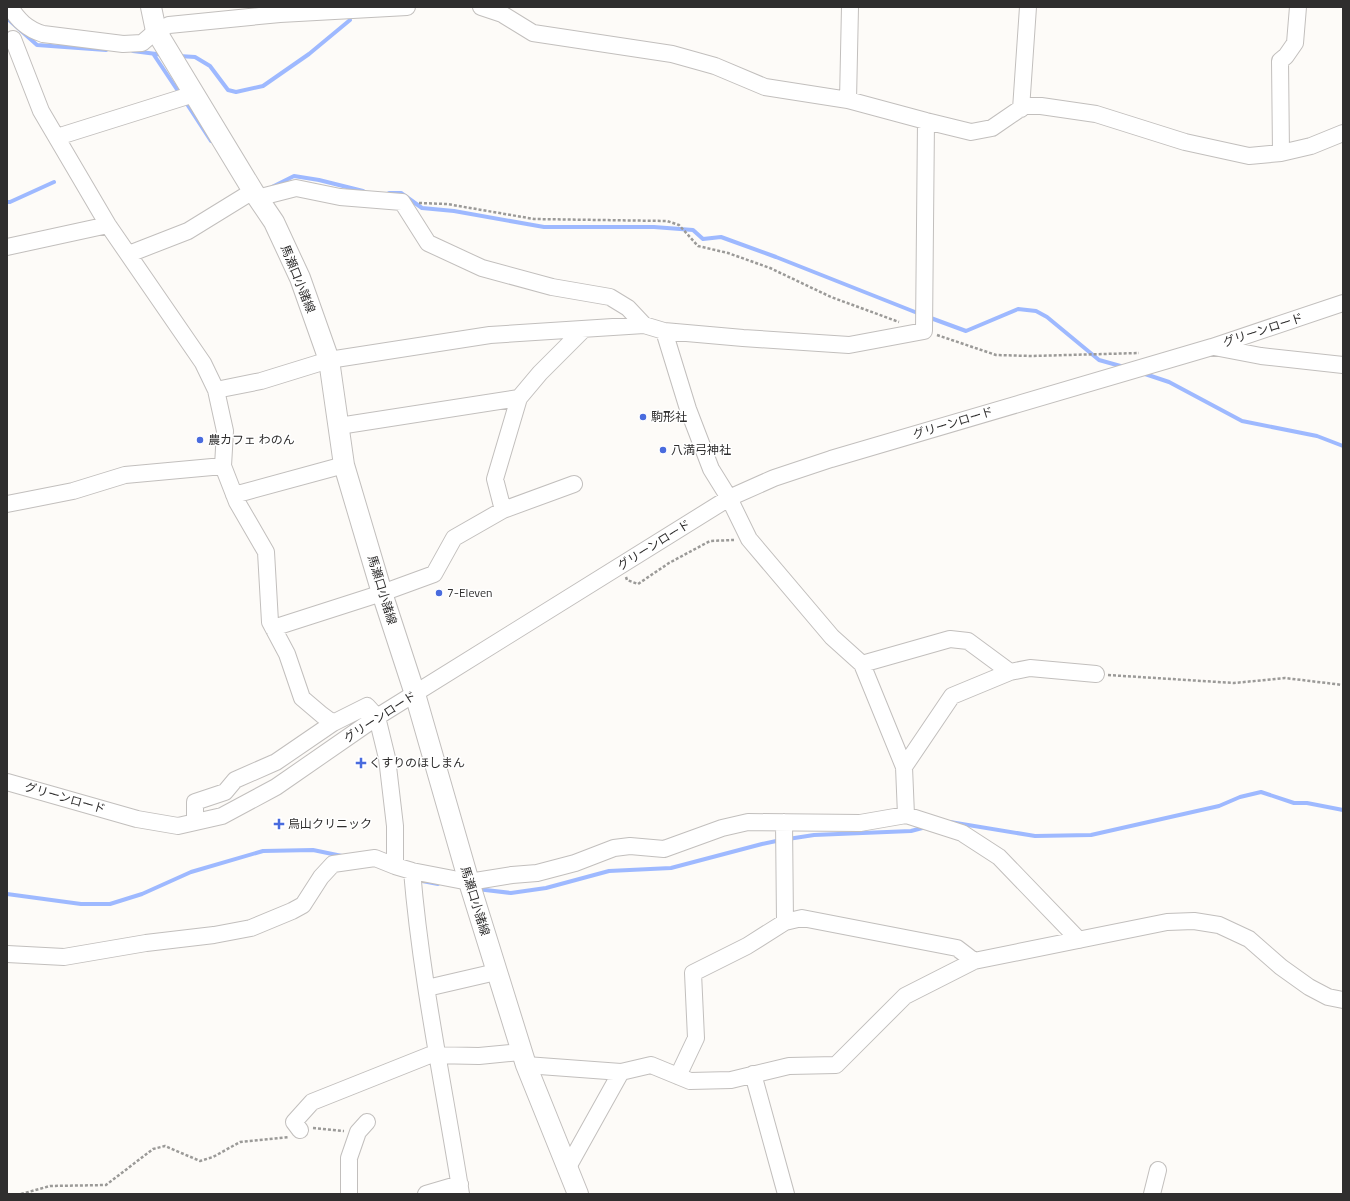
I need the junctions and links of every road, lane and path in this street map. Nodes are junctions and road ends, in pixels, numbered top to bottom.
1 (10, 7) edge
2 (151, 7) edge
3 (407, 7) edge
4 (481, 7) edge
5 (850, 7) edge
6 (1028, 7) edge
7 (1298, 7) edge
8 (32, 31) junction
9 (156, 31) junction
10 (10, 40) edge
11 (194, 94) junction
12 (848, 100) junction
13 (1021, 109) junction
14 (926, 121) junction
15 (1342, 134) edge
16 (57, 137) junction
17 (1281, 153) junction
18 (255, 195) junction
19 (402, 202) junction
20 (108, 225) junction
21 (7, 248) edge
22 (128, 254) junction
23 (1343, 303) edge
24 (644, 325) junction
25 (584, 329) junction
26 (664, 331) junction
27 (924, 331) junction
28 (1212, 347) junction
29 (329, 360) junction
30 (1163, 361) junction
31 (1343, 366) edge
32 (216, 390) junction
33 (519, 398) junction
34 (339, 426) junction
35 (344, 465) junction
36 (223, 466) junction
37 (574, 484) dead end
38 (234, 494) junction
39 (729, 498) junction
40 (7, 504) edge
41 (504, 510) junction
42 (749, 539) junction
43 (618, 567) junction
44 (382, 593) junction
45 (273, 628) junction
46 (862, 664) junction
47 (1010, 672) junction
48 (1096, 674) joint
49 (1343, 685) edge
50 (415, 694) junction
51 (377, 717) junction
52 (333, 722) junction
53 (904, 767) junction
54 (7, 782) edge
55 (906, 814) junction
56 (195, 822) junction
57 (784, 822) junction
58 (395, 866) junction
59 (412, 871) junction
60 (469, 882) junction
61 (785, 922) junction
62 (1079, 940) junction
63 (7, 954) edge
64 (974, 961) junction
65 (496, 972) junction
66 (427, 988) junction
67 (1343, 1000) edge
68 (438, 1055) junction
69 (524, 1059) junction
70 (621, 1072) junction
71 (753, 1074) junction
72 (678, 1076) junction
73 (363, 1127) joint
74 (300, 1130) junction
75 (568, 1167) junction
76 (1158, 1170) dead end
77 (460, 1189) edge
78 (21, 1194) edge
79 (349, 1194) edge
80 (426, 1194) edge
81 (578, 1194) edge
82 (786, 1194) edge
83 (1152, 1194) edge

1 - 8 street
2 - 9 main road, 馬瀬口小諸線
3 - 9 street
4 - 12 street
5 - 12 street
6 - 13 street
7 - 17 street
8 - 9 street
8 - 10 street
9 - 11 main road, 馬瀬口小諸線
10 - 16 street
11 - 16 street
11 - 18 main road, 馬瀬口小諸線
12 - 14 street
13 - 14 street
13 - 17 street
14 - 27 street
15 - 17 street
16 - 20 street
18 - 19 street
18 - 22 street
18 - 29 main road, 馬瀬口小諸線
19 - 24 street
19 - 27 path
20 - 21 street
20 - 22 street
22 - 32 street
23 - 28 street, グリーンロード
24 - 25 street
24 - 26 street
25 - 29 street
25 - 33 street
26 - 27 street
26 - 39 street
27 - 30 path
28 - 30 street, グリーンロード
28 - 31 street
29 - 32 street
29 - 34 main road, 馬瀬口小諸線
30 - 39 street, グリーンロード
32 - 36 street
33 - 34 street
33 - 41 street
34 - 35 main road, 馬瀬口小諸線
35 - 38 street
35 - 44 main road, 馬瀬口小諸線
36 - 38 street
36 - 40 street
37 - 41 street
38 - 45 street
39 - 42 street
39 - 43 street, グリーンロード
41 - 44 street
42 - 43 path
42 - 46 street
43 - 50 street, グリーンロード
44 - 45 street
44 - 50 main road, 馬瀬口小諸線
45 - 52 street
46 - 47 street
46 - 53 street
47 - 48 street
47 - 53 street
48 - 49 path
50 - 51 street, グリーンロード
50 - 60 main road, 馬瀬口小諸線
51 - 52 street
51 - 56 street, グリーンロード
51 - 58 street
52 - 56 street
53 - 55 street
54 - 56 street, グリーンロード
55 - 57 street
55 - 62 street
57 - 60 street
57 - 61 street
58 - 59 street
58 - 63 street
59 - 60 street
59 - 66 street
60 - 65 main road, 馬瀬口小諸線
61 - 64 street
61 - 72 street
62 - 64 street
62 - 67 street
64 - 71 street
65 - 66 street
65 - 69 main road, 馬瀬口小諸線
66 - 68 street
68 - 69 street
68 - 74 street
68 - 77 street
69 - 70 street
69 - 75 main road, 馬瀬口小諸線
70 - 72 street
70 - 75 street
71 - 72 street
71 - 82 street
73 - 74 path
73 - 79 street
74 - 78 path
75 - 81 main road, 馬瀬口小諸線
76 - 83 street
77 - 80 street

